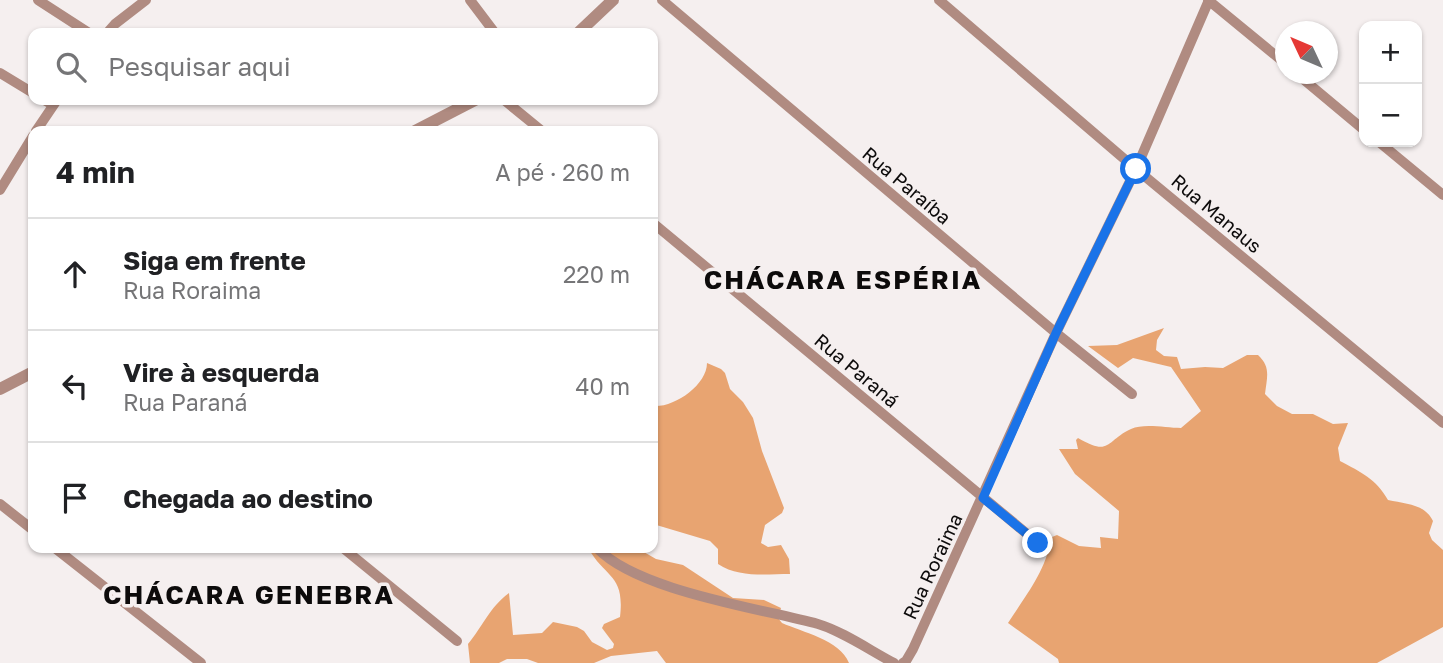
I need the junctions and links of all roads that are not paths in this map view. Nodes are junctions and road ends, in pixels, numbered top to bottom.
1 (38, 0) edge
2 (146, 0) edge
3 (471, 0) edge
4 (662, 0) edge
5 (939, 0) edge
6 (1208, 0) edge
7 (609, 2) edge
8 (81, 28) edge
9 (111, 28) edge
10 (491, 28) edge
11 (583, 28) edge
12 (1275, 55) edge
13 (0, 73) edge
14 (1309, 84) edge
15 (28, 90) edge
16 (49, 105) edge
17 (465, 105) edge
18 (510, 105) edge
19 (39, 126) edge
20 (425, 126) edge
21 (536, 126) edge
22 (1359, 126) edge
23 (28, 144) edge
24 (1385, 147) edge
25 (1136, 169) junction
26 (0, 190) edge
27 (1443, 195) edge
28 (658, 227) edge
29 (1056, 333) junction
30 (28, 375) edge
31 (0, 389) edge
32 (1132, 394) dead end
33 (1443, 423) edge
34 (983, 498) junction
35 (0, 504) edge
36 (28, 526) edge
37 (1038, 543) dead end
38 (61, 553) edge
39 (349, 553) edge
40 (603, 553) edge
41 (457, 641) dead end
42 (201, 663) edge
43 (894, 663) edge
44 (903, 663) edge

1 - 8 street
2 - 9 street
3 - 10 street
4 - 29 street, Rua Paraíba
5 - 25 street, Rua Manaus
6 - 12 street
6 - 25 street, Rua Roraima
7 - 11 street
13 - 15 street
14 - 22 street
16 - 19 street
17 - 20 street
18 - 21 street
23 - 26 street
24 - 27 street
25 - 29 street, Rua Roraima
25 - 33 street, Rua Manaus
28 - 34 street, Rua Paraná
29 - 32 street, Rua Paraíba
29 - 34 street, Rua Roraima
30 - 31 street
34 - 37 street, Rua Paraná
34 - 44 street, Rua Roraima
35 - 36 street
38 - 42 street
39 - 41 street
40 - 43 street

